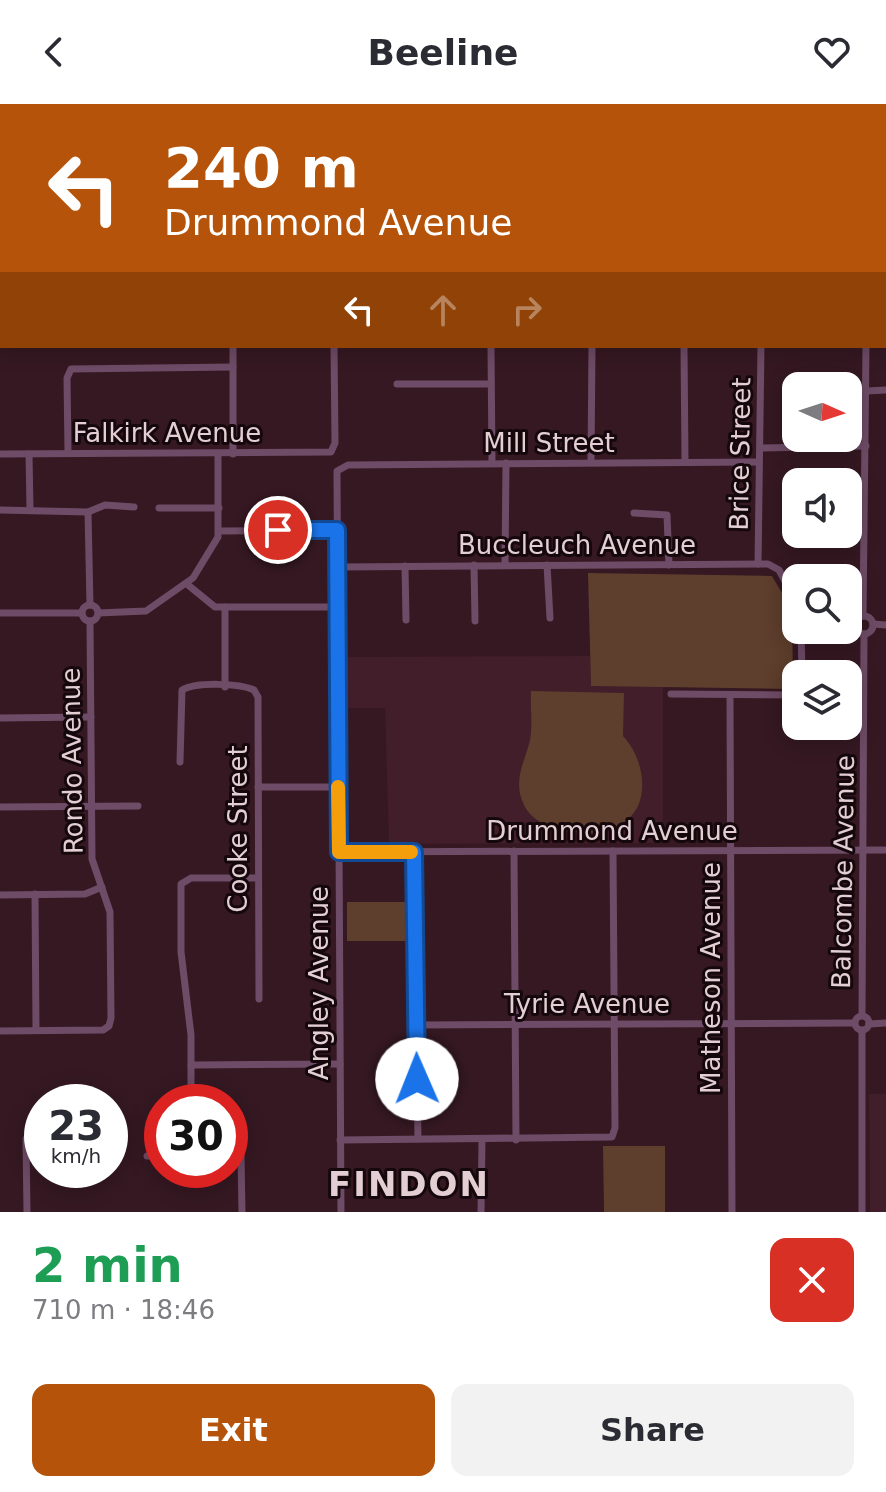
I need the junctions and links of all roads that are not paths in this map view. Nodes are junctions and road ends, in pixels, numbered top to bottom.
1 (233, 348) edge
2 (334, 348) edge
3 (491, 348) edge
4 (592, 348) edge
5 (684, 348) edge
6 (761, 348) edge
7 (866, 348) edge
8 (233, 367) junction
9 (397, 384) dead end
10 (491, 384) junction
11 (886, 390) edge
12 (867, 391) junction
13 (866, 446) junction
14 (762, 448) junction
15 (68, 453) junction
16 (0, 454) edge
17 (29, 454) junction
18 (218, 454) junction
19 (233, 454) junction
20 (591, 462) junction
21 (685, 462) junction
22 (759, 462) junction
23 (492, 463) junction
24 (506, 463) junction
25 (341, 466) joint
26 (134, 507) dead end
27 (159, 508) dead end
28 (219, 508) junction
29 (30, 509) junction
30 (0, 510) edge
31 (88, 512) junction
32 (634, 513) dead end
33 (337, 530) junction
34 (219, 531) junction
35 (758, 564) junction
36 (474, 565) junction
37 (505, 565) junction
38 (547, 565) junction
39 (669, 565) junction
40 (405, 566) junction
41 (338, 567) junction
42 (782, 576) edge
43 (188, 585) junction
44 (90, 605) junction
45 (225, 607) junction
46 (337, 607) junction
47 (0, 613) edge
48 (82, 613) junction
49 (98, 613) junction
50 (863, 616) joint
51 (550, 618) dead end
52 (406, 620) dead end
53 (90, 621) junction
54 (475, 621) dead end
55 (873, 624) junction
56 (886, 625) edge
57 (864, 634) joint
58 (225, 687) junction
59 (671, 694) dead end
60 (782, 695) edge
61 (730, 696) junction
62 (91, 717) junction
63 (0, 718) edge
64 (180, 762) dead end
65 (258, 787) junction
66 (338, 787) junction
67 (92, 806) junction
68 (138, 806) dead end
69 (0, 807) edge
70 (731, 850) junction
71 (863, 850) junction
72 (886, 850) edge
73 (514, 851) junction
74 (613, 851) junction
75 (339, 852) junction
76 (414, 852) junction
77 (258, 878) junction
78 (102, 887) junction
79 (35, 894) junction
80 (0, 895) edge
81 (259, 999) dead end
82 (862, 1015) junction
83 (731, 1023) junction
84 (854, 1023) junction
85 (886, 1023) edge
86 (515, 1024) junction
87 (614, 1024) junction
88 (869, 1024) junction
89 (416, 1025) junction
90 (36, 1030) junction
91 (0, 1031) edge
92 (862, 1031) junction
93 (340, 1064) junction
94 (191, 1065) junction
95 (191, 1084) edge
96 (418, 1139) junction
97 (340, 1140) junction
98 (482, 1140) junction
99 (516, 1140) junction
100 (27, 1188) edge
101 (242, 1188) edge
102 (27, 1212) edge
103 (242, 1212) edge
104 (341, 1212) edge
105 (481, 1212) edge
106 (732, 1212) edge
107 (862, 1212) edge

1 - 8 street
2 - 19 street, Falkirk Avenue
3 - 10 street
4 - 20 street
5 - 21 street
6 - 14 street, Brice Street
7 - 12 street
8 - 15 street
8 - 19 street
9 - 10 street
10 - 23 street
11 - 12 street
12 - 13 street
13 - 14 street
13 - 50 street
14 - 22 street, Brice Street
15 - 17 street, Falkirk Avenue
15 - 18 street, Falkirk Avenue
16 - 17 street, Falkirk Avenue
17 - 29 street
18 - 19 street, Falkirk Avenue
18 - 28 street
20 - 21 street, Mill Street
20 - 24 street, Mill Street
21 - 22 street, Mill Street
22 - 35 street, Brice Street
23 - 24 street, Mill Street
23 - 25 street, Mill Street
24 - 37 street
25 - 33 street, Angley Avenue
26 - 31 street
27 - 28 street
28 - 34 street
29 - 30 street
29 - 31 street
31 - 44 street
32 - 39 street
33 - 34 street
33 - 41 street, Angley Avenue
34 - 43 street
35 - 39 street, Buccleuch Avenue
35 - 42 street
36 - 37 street, Buccleuch Avenue
36 - 40 street, Buccleuch Avenue
36 - 54 street
37 - 38 street, Buccleuch Avenue
38 - 39 street, Buccleuch Avenue
38 - 51 street
40 - 41 street, Buccleuch Avenue
40 - 52 street
41 - 46 street, Angley Avenue
43 - 45 street
43 - 49 street
44 - 48 street
44 - 49 street
45 - 46 street
45 - 58 street
46 - 66 street, Angley Avenue
47 - 48 street
48 - 53 street
49 - 53 street
50 - 55 street
53 - 62 street, Rondo Avenue
55 - 56 street
55 - 57 street
57 - 71 street, Balcombe Avenue
58 - 64 street
58 - 65 street, Cooke Street
59 - 61 street
60 - 61 street
61 - 70 street, Matheson Avenue
62 - 63 street
62 - 67 street, Rondo Avenue
65 - 66 street
65 - 77 street, Cooke Street
66 - 75 street, Angley Avenue
67 - 68 street
67 - 69 street
67 - 78 street, Rondo Avenue
70 - 71 street, Drummond Avenue
70 - 74 street, Drummond Avenue
70 - 83 street, Matheson Avenue
71 - 72 street, Drummond Avenue
71 - 82 street, Balcombe Avenue
73 - 74 street, Drummond Avenue
73 - 76 street, Drummond Avenue
73 - 86 street
74 - 87 street
75 - 76 street, Drummond Avenue
75 - 93 street, Angley Avenue
76 - 89 street
77 - 81 street, Cooke Street
77 - 94 street
78 - 79 street
78 - 90 street, Rondo Avenue
79 - 80 street
79 - 90 street
82 - 84 street
82 - 88 street
83 - 84 street, Tyrie Avenue
83 - 87 street, Tyrie Avenue
83 - 106 street, Matheson Avenue
84 - 92 street
85 - 88 street
86 - 87 street, Tyrie Avenue
86 - 89 street, Tyrie Avenue
86 - 99 street
87 - 99 street
88 - 92 street
89 - 96 street
90 - 91 street, Rondo Avenue
92 - 107 street
93 - 94 street
93 - 97 street, Angley Avenue
94 - 95 street
96 - 97 street
96 - 98 street
97 - 104 street, Angley Avenue
98 - 99 street
98 - 105 street
100 - 102 street
101 - 103 street

